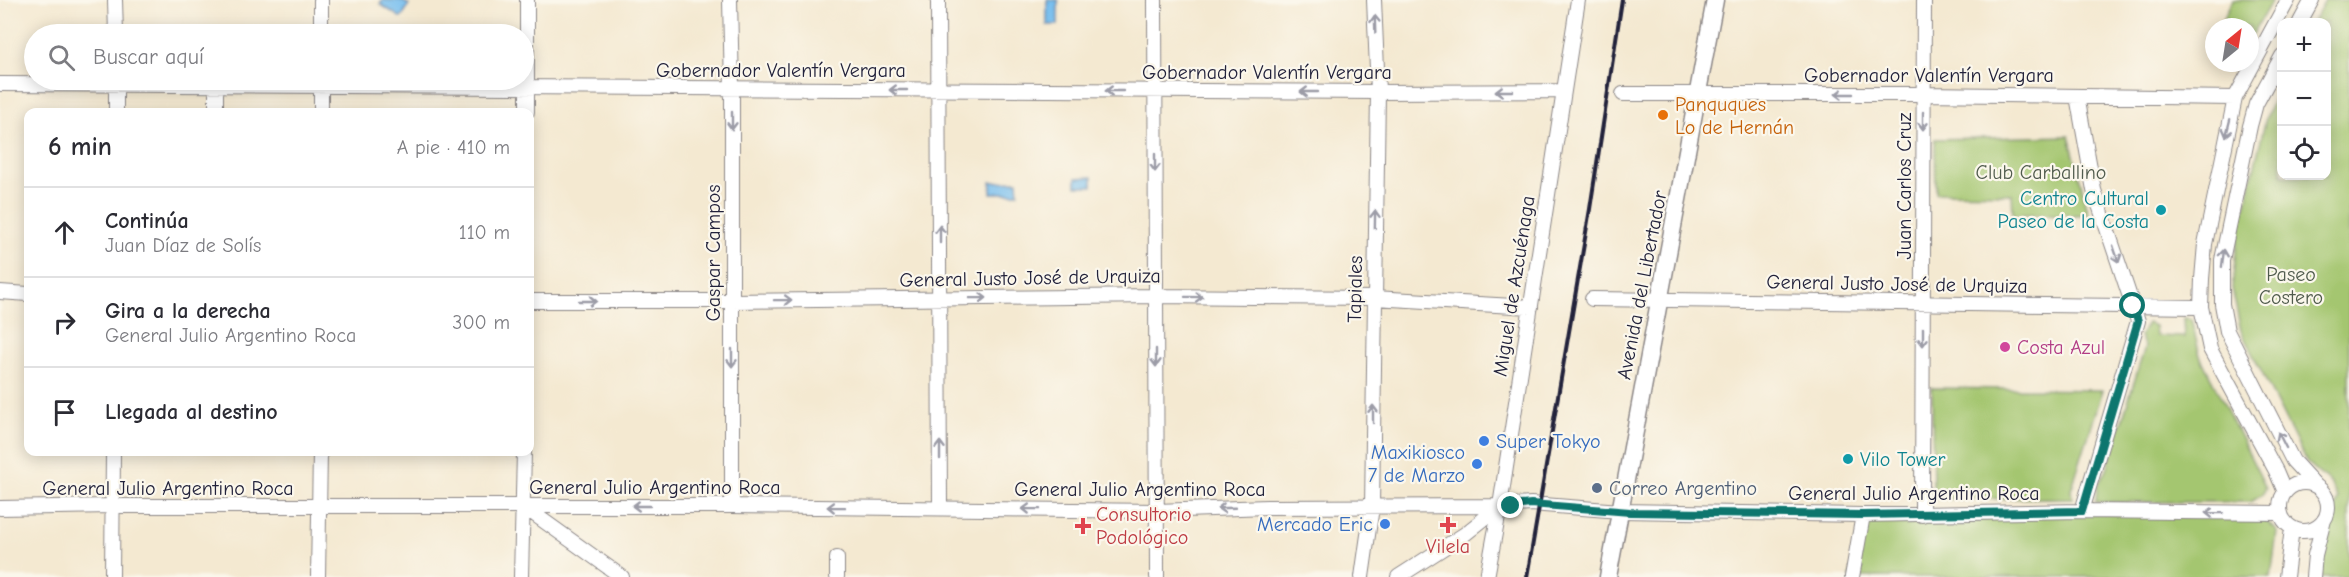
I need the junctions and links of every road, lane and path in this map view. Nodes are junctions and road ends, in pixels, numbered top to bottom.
1 (116, 0) edge
2 (321, 0) edge
3 (527, 0) edge
4 (730, 0) edge
5 (938, 0) edge
6 (1155, 0) edge
7 (1374, 0) edge
8 (1578, 0) edge
9 (1715, 0) edge
10 (1924, 0) edge
11 (2288, 0) edge
12 (2312, 0) edge
13 (2302, 18) edge
14 (116, 24) edge
15 (321, 24) edge
16 (527, 24) edge
17 (2277, 65) edge
18 (0, 84) edge
19 (24, 84) edge
20 (534, 88) edge
21 (732, 89) junction
22 (116, 90) edge
23 (216, 90) edge
24 (321, 90) edge
25 (527, 90) edge
26 (940, 90) junction
27 (1155, 91) junction
28 (1563, 91) junction
29 (1378, 92) junction
30 (1623, 94) dead end
31 (1699, 94) junction
32 (1923, 94) junction
33 (2077, 96) junction
34 (2235, 98) junction
35 (116, 108) edge
36 (216, 108) edge
37 (321, 108) edge
38 (527, 108) edge
39 (0, 292) edge
40 (24, 294) edge
41 (1156, 296) junction
42 (940, 298) junction
43 (1374, 298) junction
44 (1592, 299) dead end
45 (534, 300) edge
46 (732, 301) junction
47 (1660, 301) junction
48 (1923, 304) junction
49 (2133, 306) junction
50 (1532, 307) junction
51 (2201, 307) junction
52 (112, 456) edge
53 (320, 456) edge
54 (524, 456) edge
55 (2316, 486) junction
56 (2285, 492) junction
57 (112, 506) junction
58 (523, 506) junction
59 (732, 506) junction
60 (319, 507) junction
61 (1372, 507) junction
62 (1500, 507) junction
63 (0, 508) edge
64 (940, 508) junction
65 (1157, 511) junction
66 (1620, 511) junction
67 (2082, 511) junction
68 (2280, 513) junction
69 (1863, 515) junction
70 (1922, 515) junction
71 (2325, 519) junction
72 (2292, 528) junction
73 (837, 558) dead end
74 (112, 577) edge
75 (318, 577) edge
76 (521, 577) edge
77 (622, 577) edge
78 (837, 577) edge
79 (1157, 577) edge
80 (1362, 577) edge
81 (1398, 577) edge
82 (1487, 577) edge
83 (1608, 577) edge
84 (1852, 577) edge
85 (2286, 577) edge
86 (2313, 577) edge

1 - 14 street
2 - 15 street
3 - 16 street
4 - 21 street, Gaspar Campos
5 - 26 street
6 - 27 street
29 -> 7 street, Tapiales
8 - 28 street, Miguel de Azcuénaga
9 - 31 main road, Avenida del Libertador
10 - 32 street, Juan Carlos Cruz
11 - 34 street
12 - 13 street
55 -> 17 street
18 - 19 street, Gobernador Valentín Vergara
20 - 21 street, Gobernador Valentín Vergara
26 -> 21 street, Gobernador Valentín Vergara
21 -> 46 street, Gaspar Campos
22 - 35 street
23 - 36 street
24 - 37 street
25 - 38 street
27 -> 26 street, Gobernador Valentín Vergara
42 -> 26 street
29 -> 27 street, Gobernador Valentín Vergara
27 -> 41 street
28 -> 29 street, Gobernador Valentín Vergara
28 - 50 street, Miguel de Azcuénaga
43 -> 29 street, Tapiales
30 - 31 street, Gobernador Valentín Vergara
32 -> 31 street, Gobernador Valentín Vergara
31 - 47 main road, Avenida del Libertador
32 - 33 street, Gobernador Valentín Vergara
32 -> 48 street, Juan Carlos Cruz
33 - 34 street, Gobernador Valentín Vergara
33 -> 49 street
34 -> 51 street
39 - 40 street
42 -> 41 street, General Justo José de Urquiza
41 -> 43 street, General Justo José de Urquiza
41 -> 65 street
46 -> 42 street, General Justo José de Urquiza
64 -> 42 street
43 - 50 street, General Justo José de Urquiza
61 -> 43 street, Tapiales
44 - 47 street, General Justo José de Urquiza
45 -> 46 street, General Justo José de Urquiza
46 -> 59 street, Gaspar Campos
47 - 48 street, General Justo José de Urquiza
47 - 66 main road, Avenida del Libertador
48 - 49 street, General Justo José de Urquiza
48 -> 70 street, Juan Carlos Cruz
49 - 51 street, General Justo José de Urquiza
49 - 67 street
50 - 62 street, Miguel de Azcuénaga
51 - 56 street
52 - 57 street
53 - 60 street
54 - 58 street
55 - 56 street
55 - 71 street
56 - 68 street
57 - 60 street, General Julio Argentino Roca
57 - 63 street, General Julio Argentino Roca
57 - 74 street
59 -> 58 street, General Julio Argentino Roca
58 - 60 street, General Julio Argentino Roca
58 - 76 street
58 - 77 street
64 -> 59 street, General Julio Argentino Roca
60 - 75 street
61 - 62 street, General Julio Argentino Roca
61 -> 65 street, General Julio Argentino Roca
61 - 80 street, Tapiales
62 - 66 street, General Julio Argentino Roca
62 - 81 street
62 - 82 street, Miguel de Azcuénaga
65 -> 64 street, General Julio Argentino Roca
65 - 79 street
66 - 69 street, General Julio Argentino Roca
66 - 83 main road, Avenida del Libertador
68 -> 67 street, General Julio Argentino Roca
67 - 70 street, General Julio Argentino Roca
68 - 72 street
69 - 70 street, General Julio Argentino Roca
69 - 84 street
71 - 72 street
71 - 86 street
72 - 85 street
73 - 78 street

